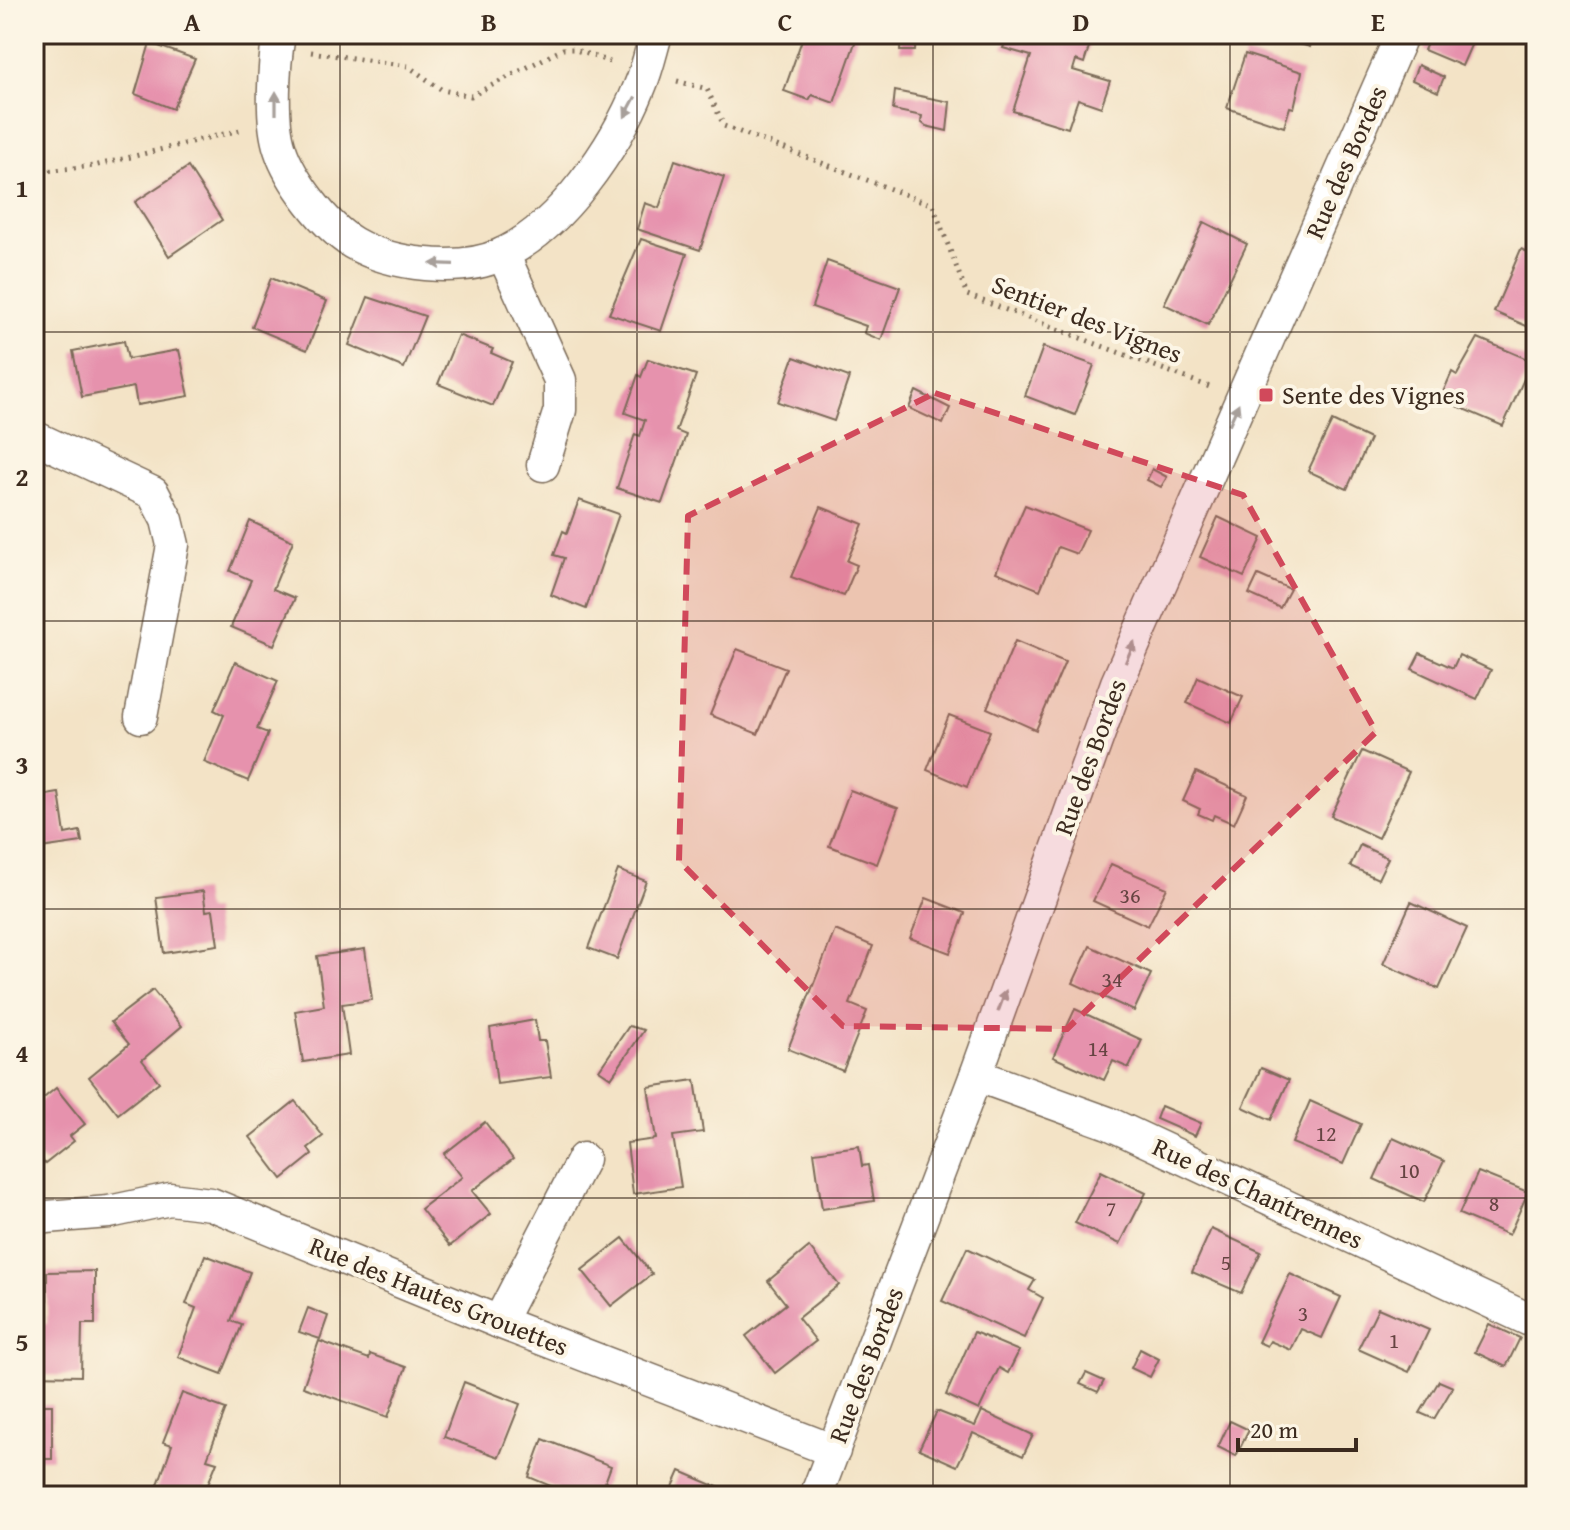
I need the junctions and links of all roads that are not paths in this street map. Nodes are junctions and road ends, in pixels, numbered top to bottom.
1 (656, 34) edge
2 (1402, 34) edge
3 (278, 44) edge
4 (503, 254) junction
5 (34, 437) edge
6 (543, 465) dead end
7 (141, 717) dead end
8 (976, 1075) junction
9 (583, 1159) dead end
10 (34, 1218) edge
11 (499, 1322) junction
12 (1536, 1323) edge
13 (834, 1451) junction
14 (816, 1496) edge

1 -> 4 street
8 -> 2 street, Rue des Bordes
4 -> 3 street
4 - 6 street
5 - 7 street
8 - 12 street, Rue des Chantrennes
8 - 13 street, Rue des Bordes
9 - 11 street
10 - 11 street, Rue des Hautes Grouettes
11 - 13 street, Rue des Hautes Grouettes
13 - 14 street, Rue des Bordes

